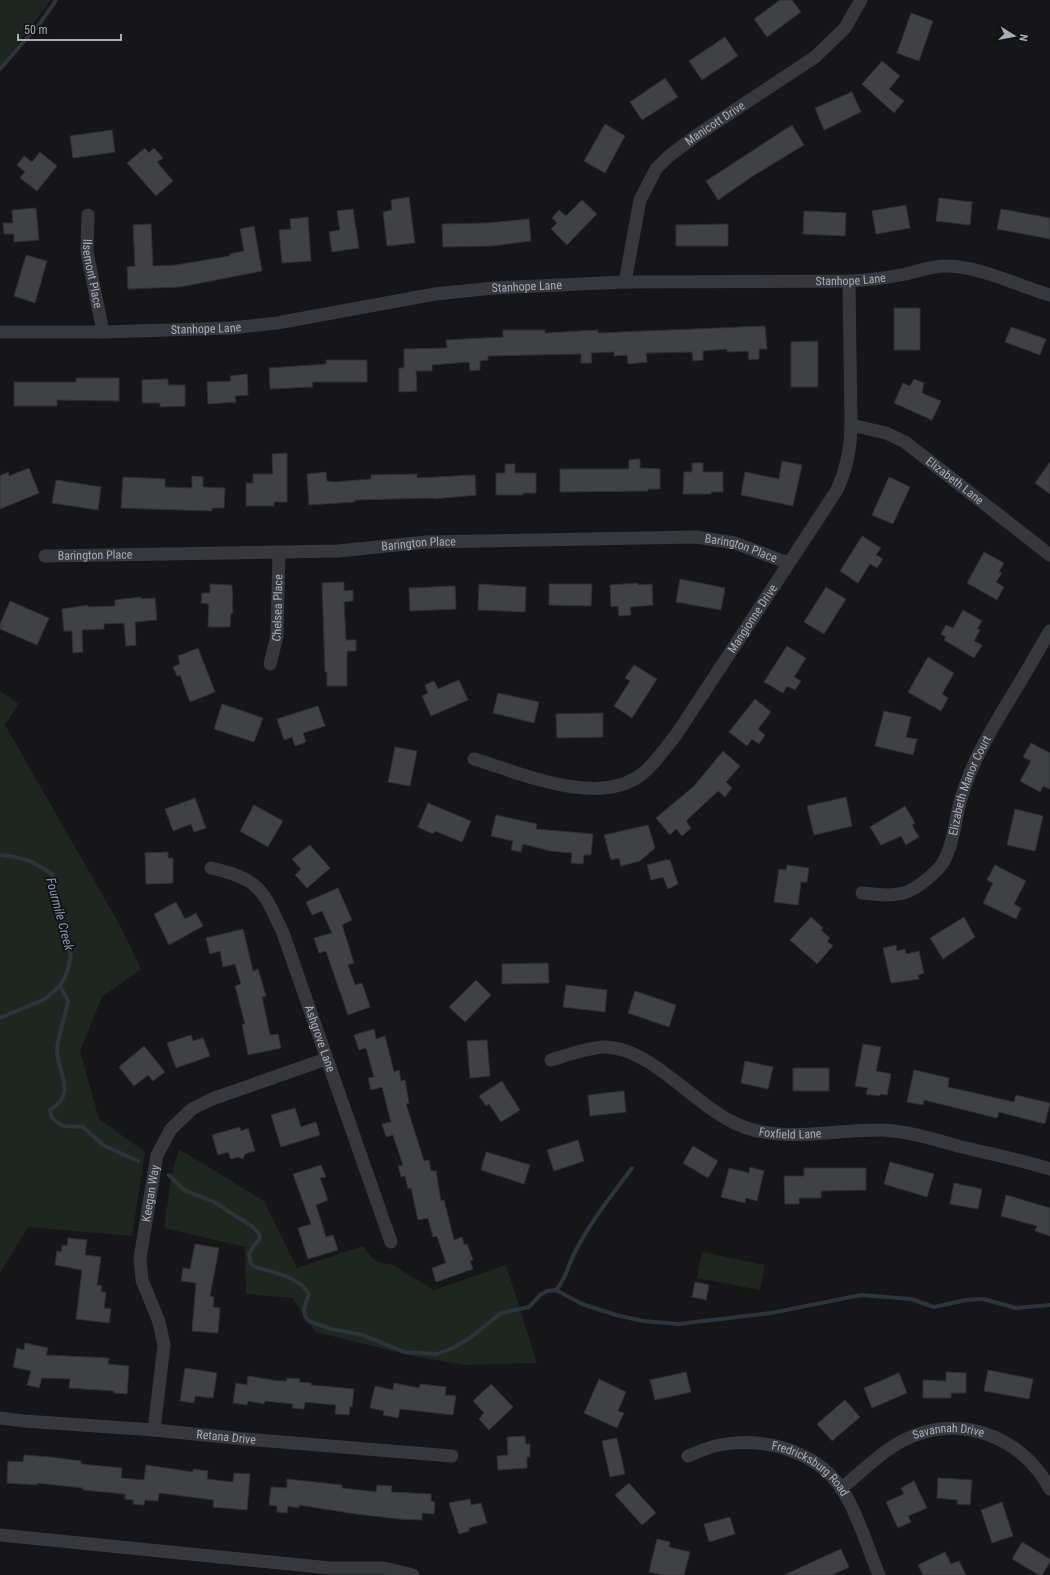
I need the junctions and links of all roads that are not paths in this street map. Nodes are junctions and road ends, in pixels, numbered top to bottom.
1 (861, 0) edge
2 (88, 215) dead end
3 (849, 281) junction
4 (625, 282) junction
5 (1050, 295) edge
6 (0, 332) edge
7 (103, 332) junction
8 (852, 424) junction
9 (279, 552) junction
10 (1050, 555) edge
11 (45, 556) dead end
12 (788, 563) junction
13 (1050, 631) edge
14 (270, 664) dead end
15 (474, 759) dead end
16 (211, 868) dead end
17 (862, 893) dead end
18 (326, 1059) junction
19 (552, 1060) dead end
20 (1050, 1169) edge
21 (391, 1242) dead end
22 (0, 1418) edge
23 (154, 1430) junction
24 (452, 1456) dead end
25 (688, 1456) dead end
26 (841, 1489) junction
27 (1050, 1489) edge
28 (0, 1535) edge
29 (413, 1575) edge
30 (879, 1575) edge

1 - 4 street, Manicott Drive
2 - 7 street, Ilsemont Place
3 - 4 street, Stanhope Lane
3 - 5 street, Stanhope Lane
3 - 8 street, Mangionne Drive
4 - 7 street, Stanhope Lane
6 - 7 street, Stanhope Lane
8 - 10 street, Elizabeth Lane
8 - 12 street, Mangionne Drive
9 - 11 street, Barington Place
9 - 12 street, Barington Place
9 - 14 street, Chelsea Place
12 - 15 street, Mangionne Drive
13 - 17 street, Elizabeth Manor Court
16 - 18 street, Ashgrove Lane
18 - 21 street, Ashgrove Lane
18 - 23 street, Keegan Way
19 - 20 street, Foxfield Lane
22 - 23 street, Retana Drive
23 - 24 street, Retana Drive
25 - 26 street, Fredricksburg Road
26 - 27 street, Savannah Drive
26 - 30 street, Fredricksburg Road
28 - 29 street

